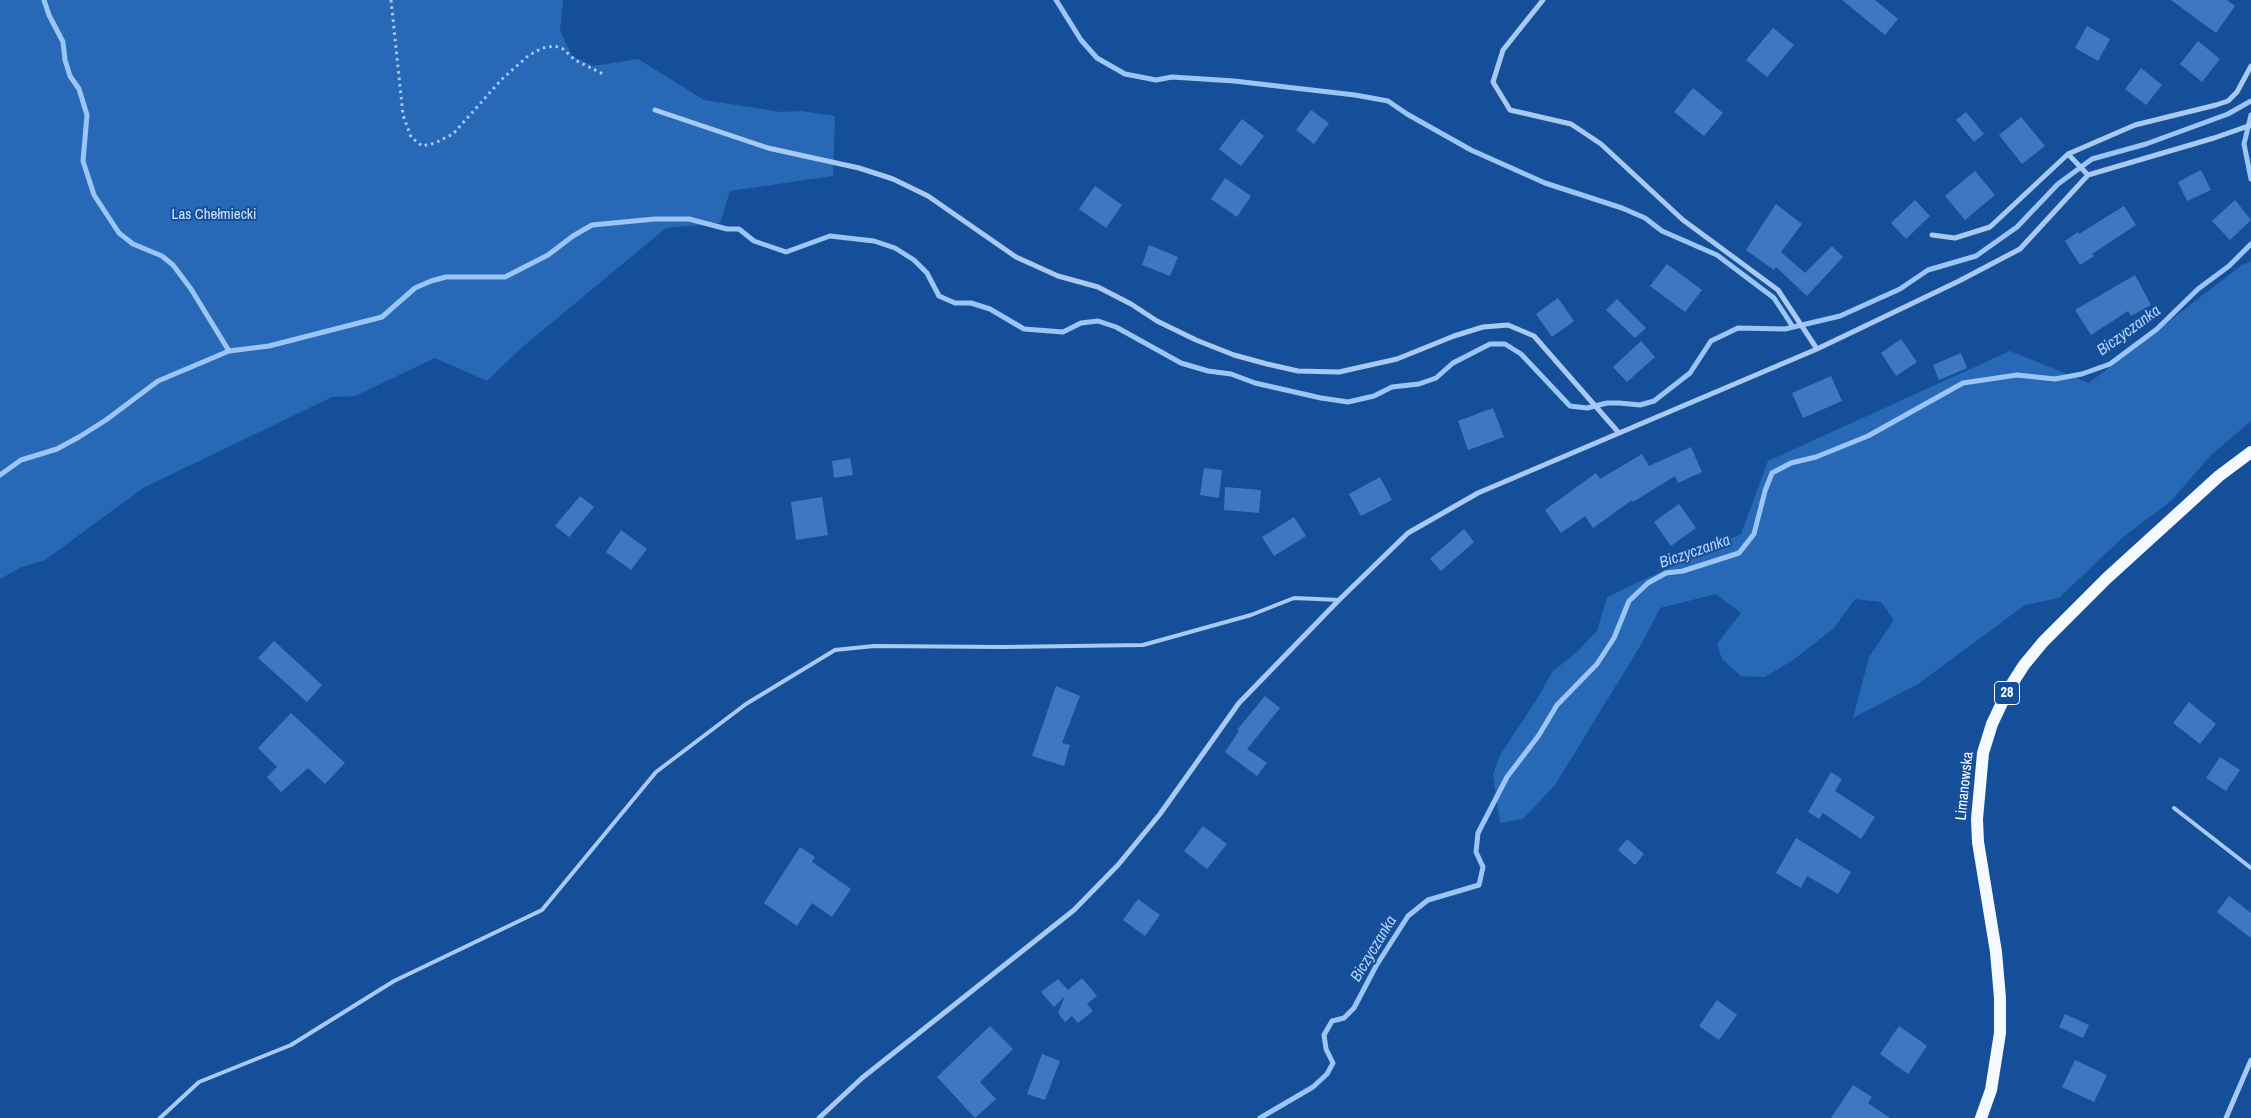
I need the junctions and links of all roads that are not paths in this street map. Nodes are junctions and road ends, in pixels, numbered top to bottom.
1 (1543, 0) edge
2 (2251, 66) edge
3 (655, 110) dead end
4 (2250, 126) edge
5 (2068, 154) junction
6 (2088, 175) junction
7 (1932, 235) dead end
8 (1817, 349) junction
9 (1618, 433) junction
10 (2251, 452) edge
11 (1338, 600) junction
12 (2174, 808) dead end
13 (2251, 868) edge
14 (2251, 1060) edge
15 (160, 1118) edge
16 (818, 1118) edge
17 (1980, 1118) edge
18 (2226, 1118) edge

1 - 8 street
2 - 5 street
3 - 9 street
4 - 6 street
5 - 6 street
5 - 7 street
6 - 8 street
8 - 9 street
9 - 11 street
10 - 17 main road, Limanowska / 28
11 - 15 lane
11 - 16 street
12 - 13 lane
14 - 18 street

